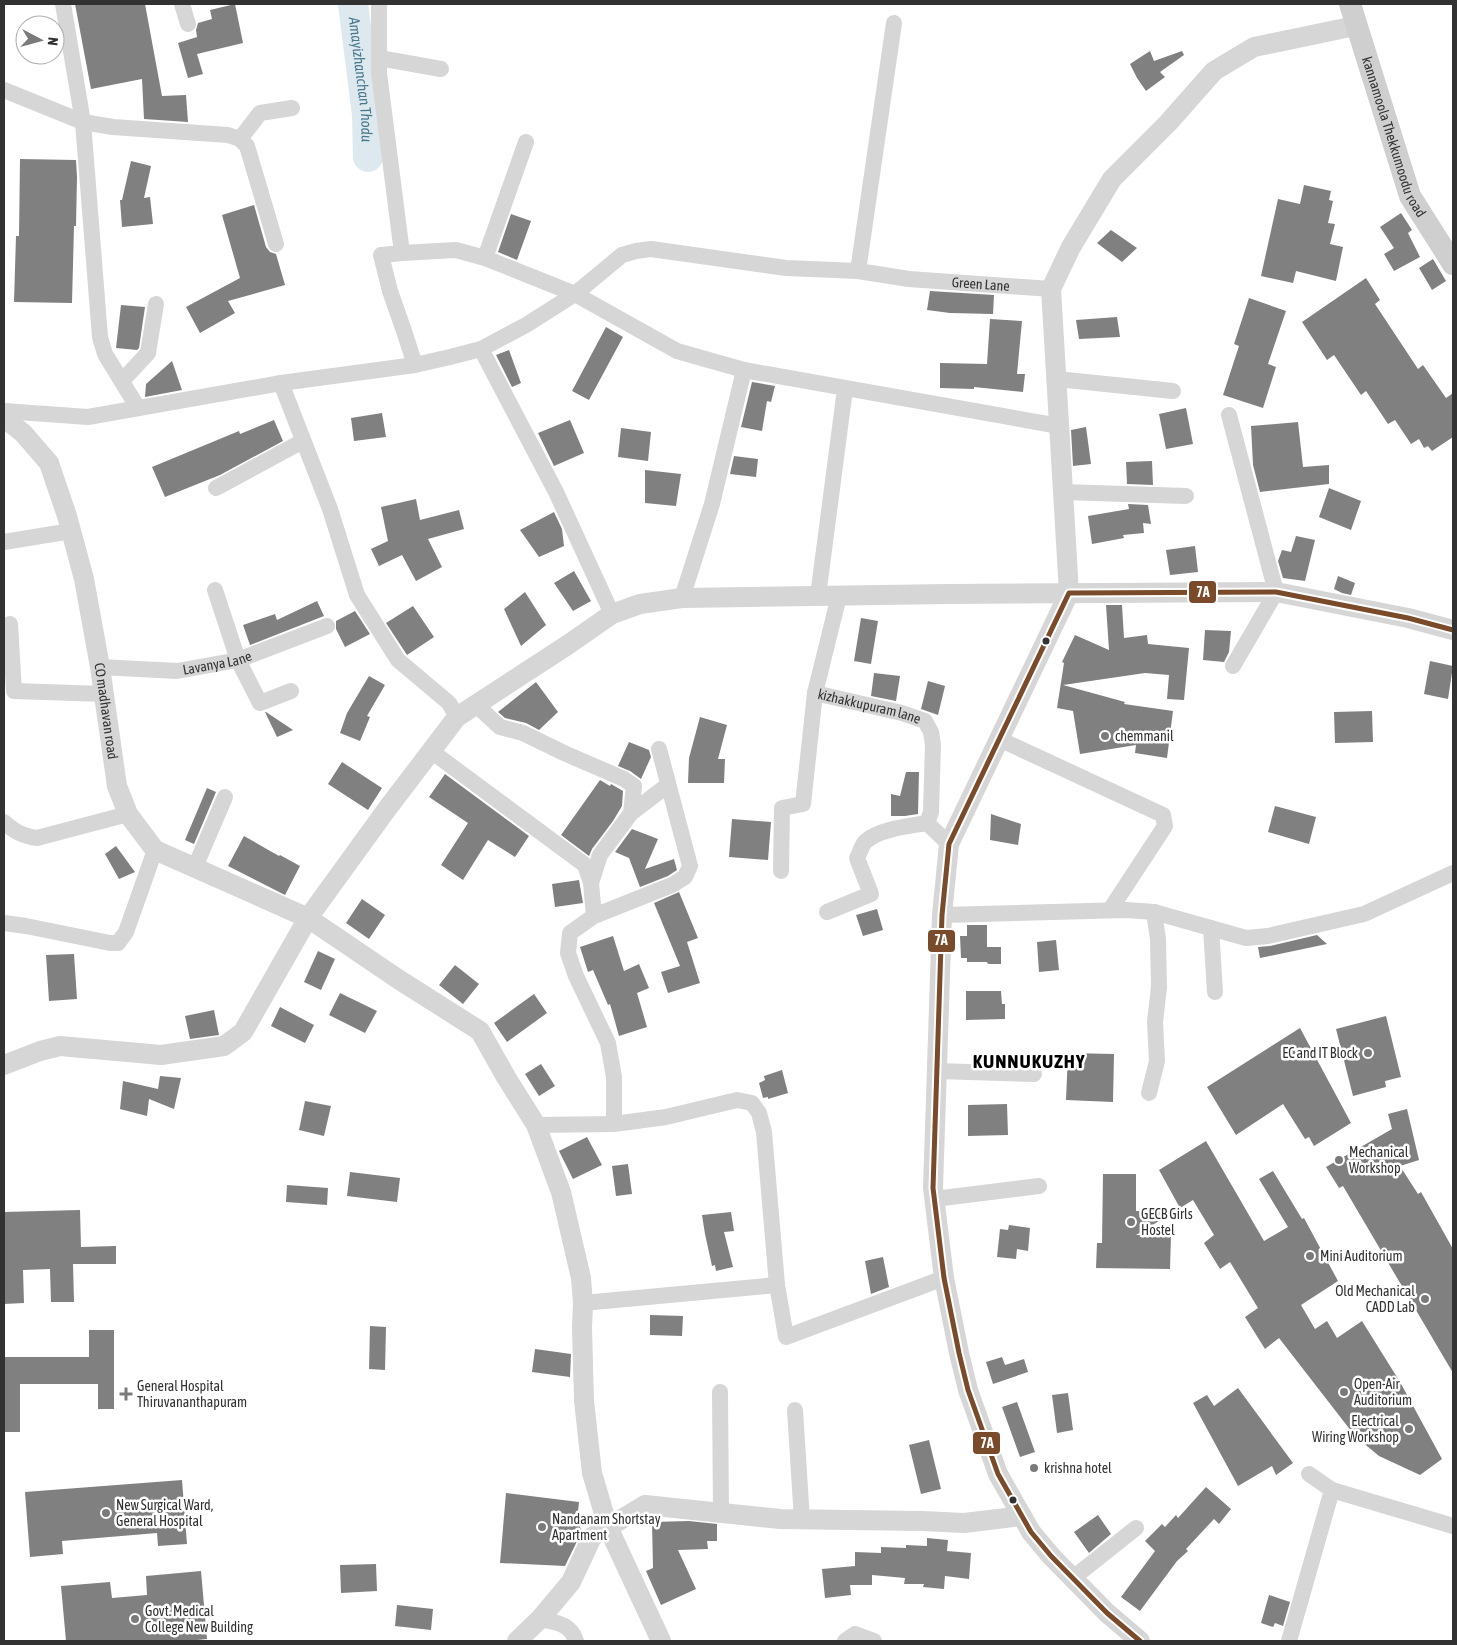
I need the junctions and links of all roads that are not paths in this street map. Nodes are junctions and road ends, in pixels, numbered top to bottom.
1 (63, 4) edge
2 (182, 4) edge
3 (379, 4) edge
4 (1350, 4) edge
5 (894, 23) dead end
6 (188, 24) dead end
7 (1355, 26) junction
8 (379, 58) junction
9 (441, 69) dead end
10 (4, 90) edge
11 (292, 108) dead end
12 (82, 122) junction
13 (240, 139) junction
14 (526, 142) dead end
15 (276, 244) dead end
16 (402, 253) junction
17 (485, 258) junction
18 (1453, 264) edge
19 (858, 271) junction
20 (1052, 289) junction
21 (575, 294) junction
22 (156, 304) dead end
23 (480, 349) junction
24 (415, 365) junction
25 (744, 370) junction
26 (1057, 379) junction
27 (122, 381) junction
28 (281, 383) junction
29 (846, 389) junction
30 (1173, 392) dead end
31 (138, 408) junction
32 (4, 411) edge
33 (1229, 416) dead end
34 (4, 418) edge
35 (1059, 426) junction
36 (303, 441) junction
37 (216, 488) dead end
38 (1063, 492) junction
39 (1186, 496) dead end
40 (71, 531) junction
41 (4, 542) edge
42 (215, 590) dead end
43 (1276, 592) junction
44 (1069, 593) junction
45 (818, 596) junction
46 (839, 596) junction
47 (682, 598) junction
48 (612, 614) junction
49 (10, 624) dead end
50 (327, 626) dead end
51 (1453, 630) edge
52 (238, 660) junction
53 (100, 666) junction
54 (1233, 666) dead end
55 (291, 690) dead end
56 (104, 694) junction
57 (815, 694) junction
58 (476, 705) junction
59 (457, 717) junction
60 (999, 739) junction
61 (659, 749) dead end
62 (431, 751) junction
63 (668, 785) junction
64 (225, 797) dead end
65 (631, 813) junction
66 (128, 814) junction
67 (4, 822) edge
68 (927, 823) junction
69 (949, 844) junction
70 (155, 850) junction
71 (195, 867) junction
72 (781, 871) dead end
73 (1453, 873) edge
74 (592, 883) junction
75 (1110, 910) junction
76 (827, 912) dead end
77 (1154, 912) junction
78 (942, 915) junction
79 (594, 916) junction
80 (308, 918) junction
81 (4, 923) edge
82 (1211, 928) junction
83 (1215, 992) dead end
84 (4, 1064) edge
85 (936, 1071) junction
86 (1034, 1074) dead end
87 (1149, 1093) dead end
88 (614, 1124) junction
89 (536, 1125) junction
90 (1039, 1186) dead end
91 (934, 1199) junction
92 (944, 1278) junction
93 (777, 1285) junction
94 (583, 1303) junction
95 (720, 1392) dead end
96 (795, 1410) dead end
97 (1309, 1474) dead end
98 (1332, 1490) junction
99 (721, 1513) junction
100 (1022, 1516) junction
101 (802, 1520) junction
102 (1453, 1526) edge
103 (608, 1527) junction
104 (1136, 1528) dead end
105 (1073, 1578) junction
106 (540, 1620) junction
107 (517, 1641) edge
108 (576, 1641) edge
109 (661, 1641) edge
110 (845, 1641) edge
111 (874, 1641) edge
112 (1140, 1641) edge
113 (1289, 1641) edge

1 - 12 street
2 - 6 street
3 - 8 street
4 - 7 main road, kannamoola Thekkumoodu road
5 - 19 street
7 - 18 main road, kannamoola Thekkumoodu road
7 - 20 street
8 - 9 street
8 - 16 street
10 - 12 street
11 - 13 street
12 - 13 street
12 - 27 street
13 - 15 street
14 - 17 street
16 - 17 street
16 - 24 street
17 - 21 street
19 - 20 street, Green Lane
19 - 21 street, Green Lane
20 - 26 street
21 - 23 street, Green Lane
21 - 25 street
22 - 27 street
23 - 24 street, Green Lane
23 - 48 street
24 - 28 street, Green Lane
25 - 29 street
25 - 47 street
26 - 30 street
26 - 35 street
27 - 31 street
28 - 31 street, Green Lane
28 - 36 street
29 - 35 street
29 - 45 street
31 - 32 street, Green Lane
33 - 43 street
34 - 40 street, CO madhavan road
35 - 38 street
36 - 37 street
36 - 59 street
38 - 39 street
38 - 44 street
40 - 41 street
40 - 53 street, CO madhavan road
42 - 52 street
43 - 44 street
43 - 51 street
43 - 54 street
44 - 46 street
44 - 60 street
45 - 46 street
45 - 47 street
46 - 57 street
47 - 48 street
48 - 58 street
49 - 56 street
50 - 52 street, Lavanya Lane
52 - 53 street, Lavanya Lane
52 - 55 street
53 - 56 street, CO madhavan road
56 - 66 street, CO madhavan road
57 - 68 street, kizhakkupuram lane
57 - 72 street, kizhakkupuram lane
58 - 59 street
58 - 65 street
59 - 62 street
60 - 69 street
60 - 75 street
61 - 63 street
62 - 74 street
62 - 80 street
63 - 65 street
63 - 79 street
64 - 71 street
65 - 74 street
66 - 67 street
66 - 70 street, CO madhavan road
68 - 69 street
68 - 76 street
69 - 78 street
70 - 71 street
70 - 81 street
71 - 80 street
73 - 82 street
74 - 79 street
75 - 77 street
75 - 78 street
77 - 82 street
77 - 87 street
78 - 85 street
79 - 88 street
80 - 84 street
80 - 89 street
82 - 83 street
85 - 86 street
85 - 91 street
88 - 89 street
88 - 93 street
89 - 94 street
90 - 91 street
91 - 92 street
92 - 93 street
92 - 100 street
93 - 94 street
94 - 103 street
95 - 99 street
96 - 101 street
97 - 98 street
98 - 102 street
98 - 113 street
99 - 101 street
99 - 103 street
100 - 101 street
100 - 105 street
103 - 106 street
103 - 109 street
104 - 105 street
105 - 112 street
106 - 107 street
106 - 108 street
110 - 111 street

